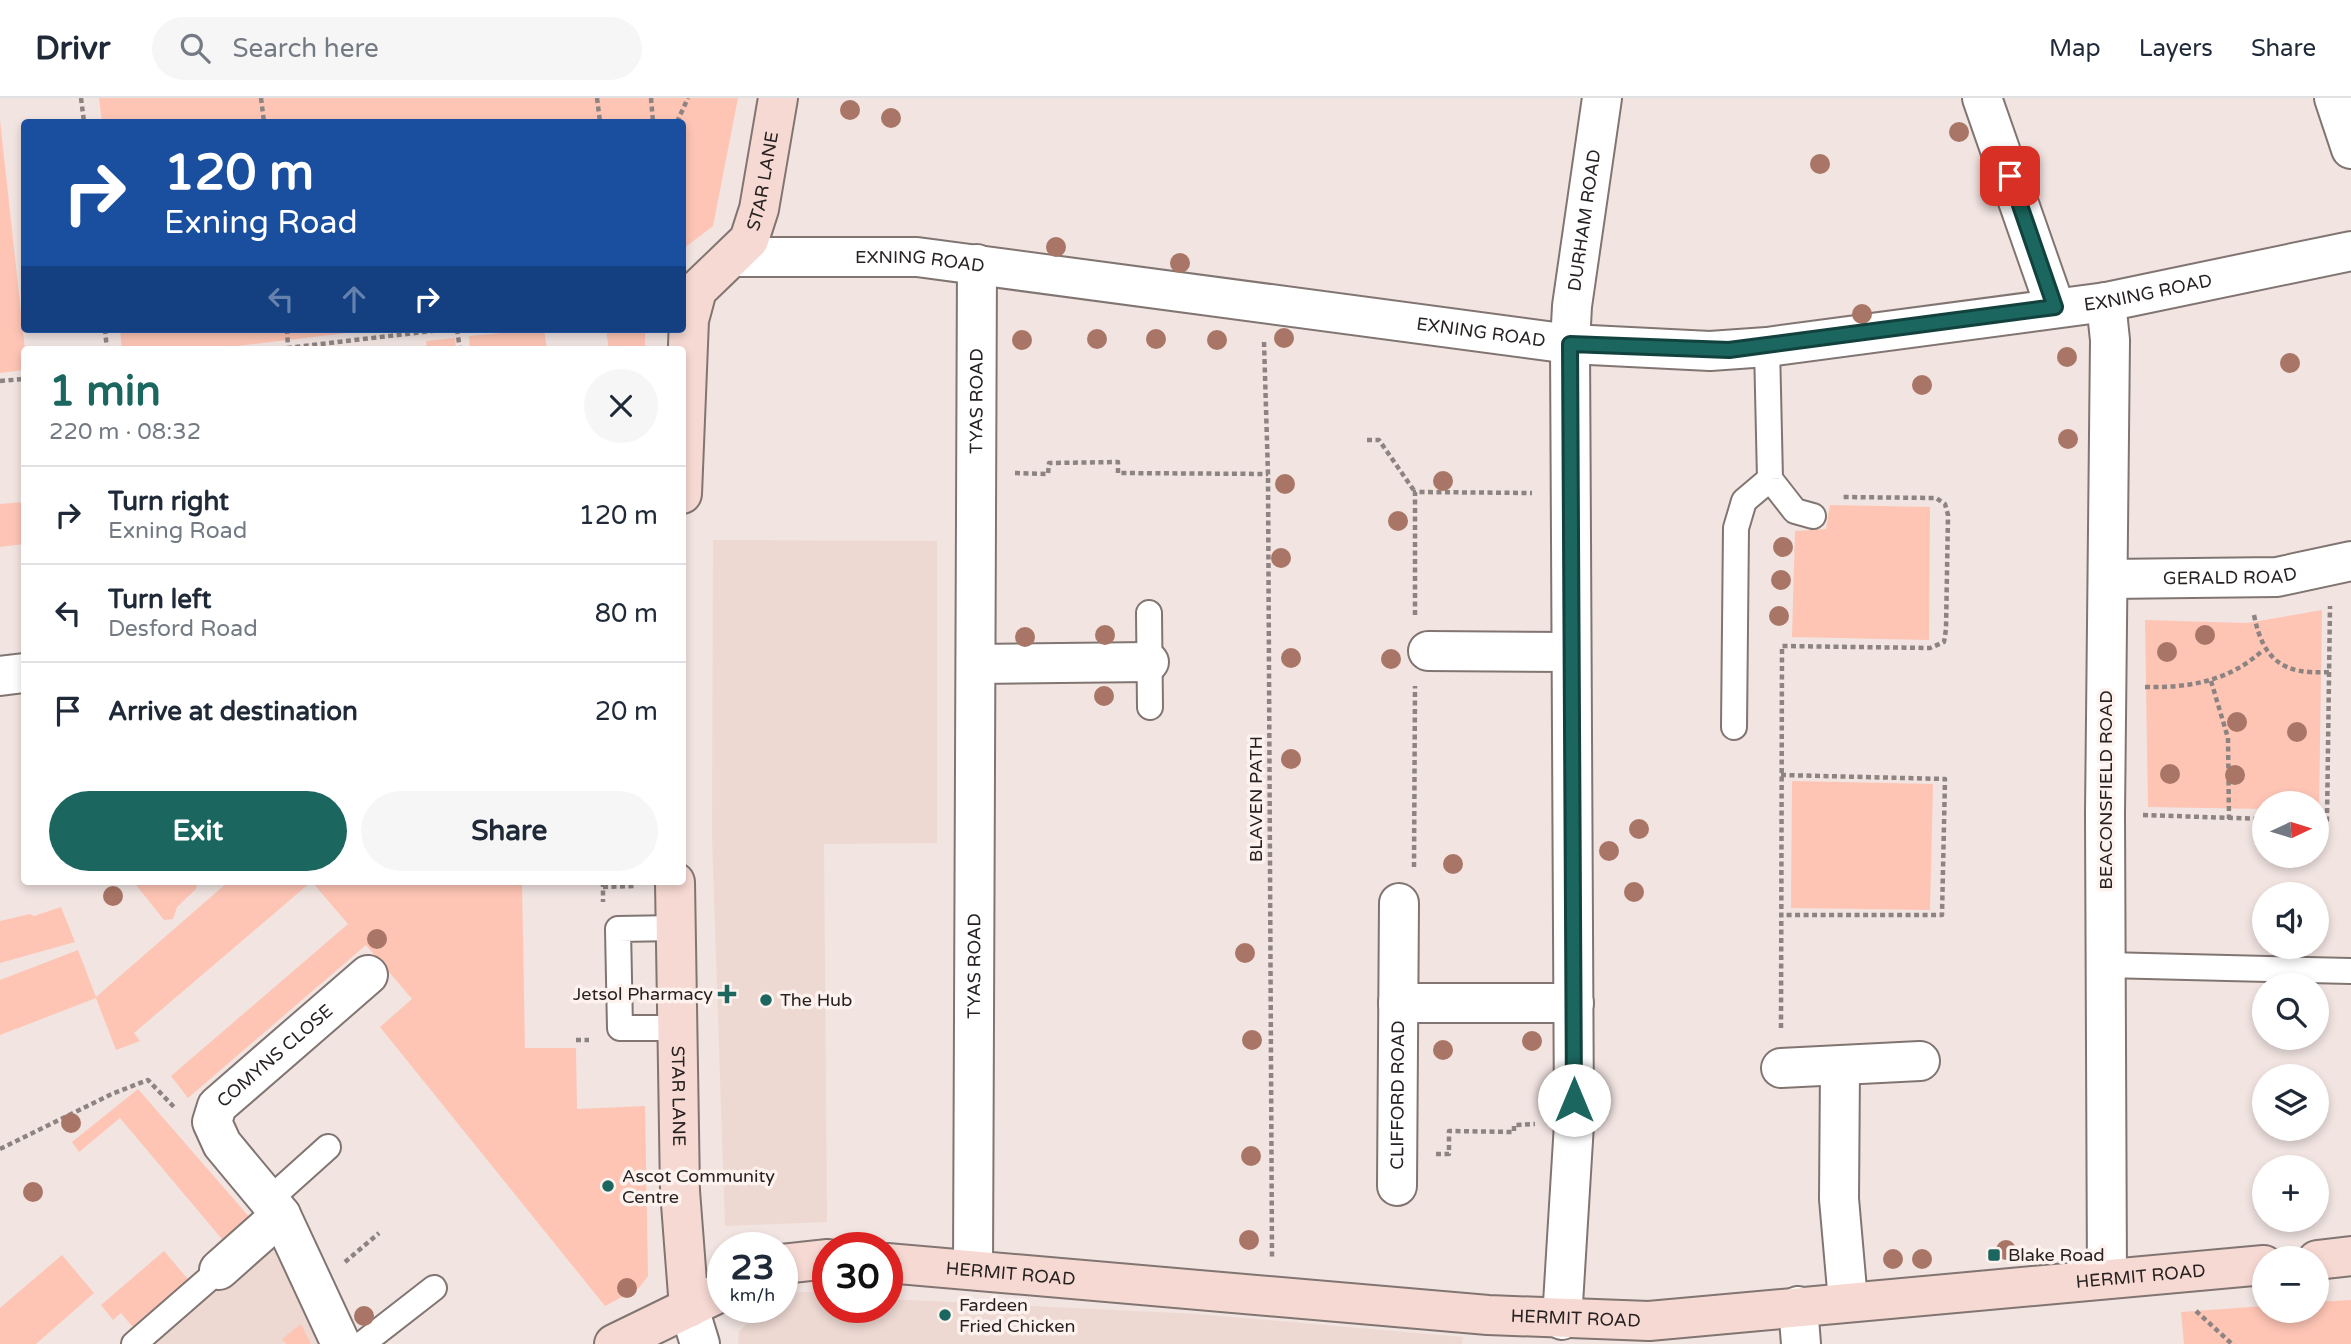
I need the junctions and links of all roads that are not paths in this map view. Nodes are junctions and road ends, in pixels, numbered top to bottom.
1 (778, 98) edge
2 (1602, 98) edge
3 (1982, 98) edge
4 (2334, 98) edge
5 (2351, 149) edge
6 (2351, 251) edge
7 (734, 257) junction
8 (977, 264) junction
9 (2106, 302) junction
10 (2055, 307) junction
11 (1570, 344) junction
12 (1767, 347) junction
13 (686, 395) edge
14 (1770, 479) junction
15 (1813, 516) road end
16 (2351, 561) edge
17 (2108, 579) junction
18 (1149, 613) dead end
19 (1428, 650) dead end
20 (1572, 652) junction
21 (1149, 662) junction
22 (976, 664) junction
23 (21, 673) edge
24 (0, 676) edge
25 (1150, 707) dead end
26 (1734, 727) dead end
27 (674, 885) edge
28 (1399, 903) dead end
29 (676, 928) junction
30 (2106, 965) junction
31 (2351, 971) edge
32 (368, 975) dead end
33 (1398, 1003) junction
34 (1574, 1003) junction
35 (677, 1028) junction
36 (1920, 1061) dead end
37 (1840, 1067) junction
38 (1781, 1068) road end
39 (328, 1147) dead end
40 (1397, 1171) road end
41 (275, 1207) junction
42 (2351, 1256) edge
43 (2329, 1259) edge
44 (903, 1264) edge
45 (2252, 1266) edge
46 (973, 1269) junction
47 (219, 1270) joint
48 (2108, 1279) junction
49 (434, 1288) dead end
50 (707, 1299) edge
51 (1848, 1301) junction
52 (1798, 1306) junction
53 (688, 1308) junction
54 (1562, 1320) junction
55 (134, 1344) edge
56 (341, 1344) edge
57 (362, 1344) edge
58 (614, 1344) edge
59 (700, 1344) edge
60 (1801, 1344) edge

1 - 7 street, STAR LANE
2 - 11 street, DURHAM ROAD
3 - 10 street
4 - 5 street
6 - 9 street, EXNING ROAD
7 - 8 street, EXNING ROAD
7 - 13 street, STAR LANE
8 - 11 street, EXNING ROAD
8 - 22 street, TYAS ROAD
9 - 10 street, EXNING ROAD
9 - 17 street, BEACONSFIELD ROAD
10 - 12 street, EXNING ROAD
11 - 12 street, EXNING ROAD
11 - 20 street
12 - 14 lane
14 - 15 lane
14 - 26 lane
16 - 17 street, GERALD ROAD
17 - 30 street, BEACONSFIELD ROAD
18 - 21 lane
19 - 20 street
20 - 34 street
21 - 22 street
21 - 25 lane
22 - 46 street, TYAS ROAD
23 - 24 street
27 - 29 street, STAR LANE
28 - 33 street, CLIFFORD ROAD
29 - 35 street, STAR LANE
29 - 35 lane
30 - 31 lane
30 - 48 street, BEACONSFIELD ROAD
32 - 41 street, COMYNS CLOSE
33 - 34 street, CLIFFORD ROAD
33 - 40 street, CLIFFORD ROAD
34 - 54 street
35 - 53 street, STAR LANE
36 - 37 street
37 - 38 street
37 - 51 street
39 - 41 lane
41 - 47 street
41 - 56 street, COMYNS CLOSE
42 - 43 street
44 - 46 street, HERMIT ROAD
45 - 48 street, HERMIT ROAD
46 - 54 street, HERMIT ROAD
47 - 55 lane
48 - 51 street, HERMIT ROAD
49 - 57 lane
50 - 53 street
51 - 52 street, HERMIT ROAD
52 - 54 street, HERMIT ROAD
52 - 60 street
53 - 58 street
53 - 59 street

